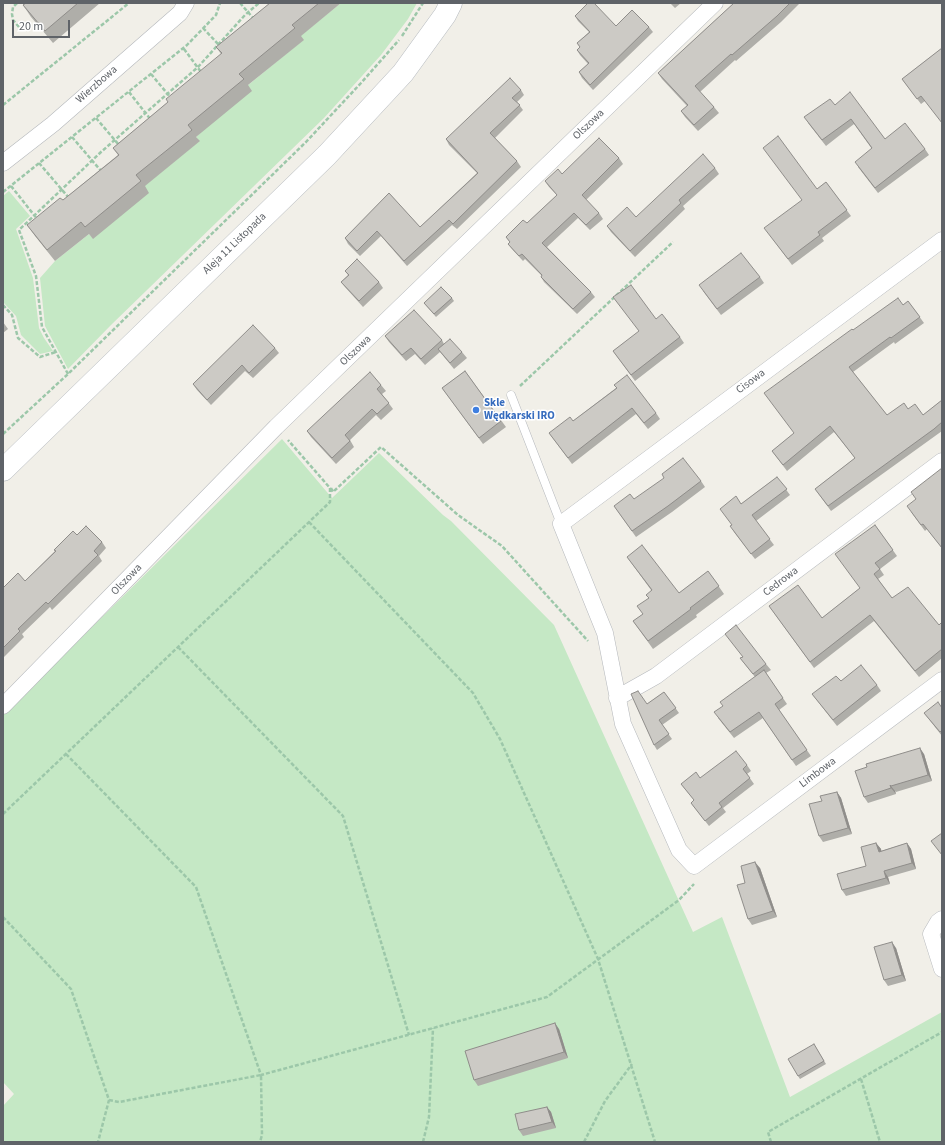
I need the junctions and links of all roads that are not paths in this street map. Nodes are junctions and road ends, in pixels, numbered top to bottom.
1 (186, 3) edge
2 (451, 3) edge
3 (715, 3) edge
4 (3, 163) edge
5 (942, 240) edge
6 (511, 395) road end
7 (942, 461) edge
8 (3, 470) edge
9 (561, 524) junction
10 (942, 680) edge
11 (617, 698) junction
12 (3, 706) edge
13 (942, 919) edge
14 (942, 969) edge

1 - 4 street, Wierzbowa
2 - 8 street, Aleja 11 Listopada
3 - 12 street, Olszowa
5 - 9 street, Cisowa
6 - 9 lane
7 - 11 street, Cedrowa
9 - 11 street
10 - 11 street, Limbowa
13 - 14 street

